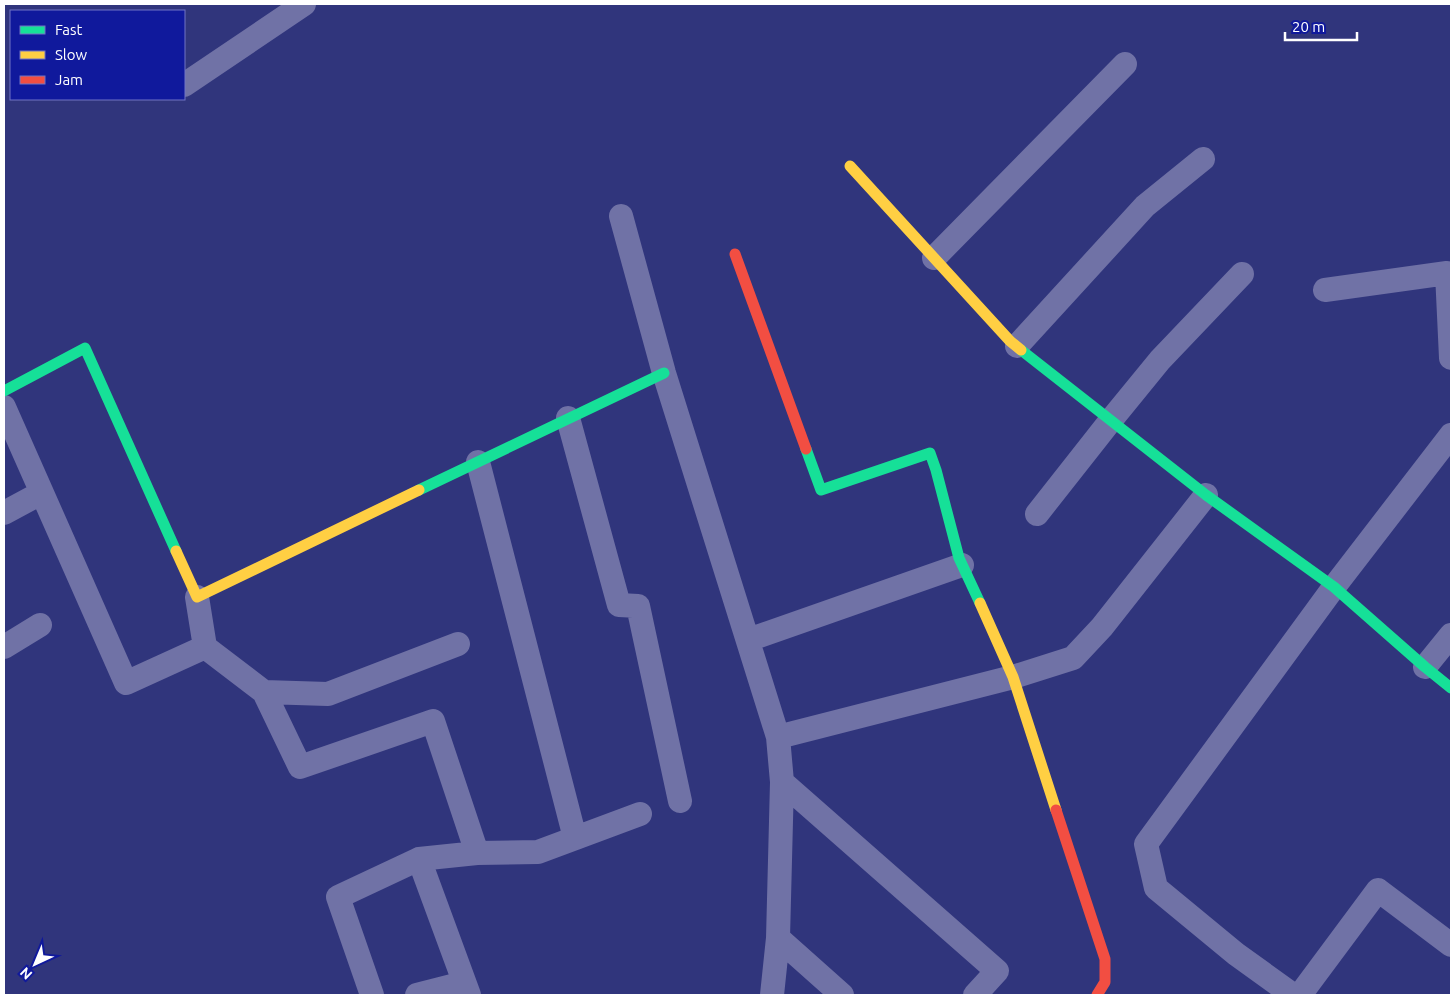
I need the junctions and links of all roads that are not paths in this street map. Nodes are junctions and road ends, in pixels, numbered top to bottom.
1 (304, 4) edge
2 (1125, 64) dead end
3 (185, 84) edge
4 (1203, 159) dead end
5 (850, 166) dead end
6 (621, 216) dead end
7 (735, 254) dead end
8 (934, 258) junction
9 (1242, 274) dead end
10 (1325, 290) dead end
11 (1017, 346) junction
12 (1451, 358) edge
13 (664, 373) junction
14 (4, 391) edge
15 (4, 407) edge
16 (568, 418) junction
17 (1110, 420) junction
18 (1451, 435) edge
19 (478, 462) junction
20 (42, 493) junction
21 (1206, 495) junction
22 (4, 513) edge
23 (1037, 514) dead end
24 (962, 565) junction
25 (1334, 587) junction
26 (197, 598) junction
27 (40, 625) dead end
28 (1451, 635) edge
29 (748, 640) junction
30 (458, 644) dead end
31 (4, 647) edge
32 (204, 647) junction
33 (1425, 667) junction
34 (1013, 677) junction
35 (1451, 688) edge
36 (264, 692) junction
37 (778, 737) junction
38 (782, 782) junction
39 (680, 801) dead end
40 (640, 814) dead end
41 (575, 838) junction
42 (476, 853) junction
43 (419, 859) junction
44 (778, 938) junction
45 (1451, 944) edge
46 (467, 989) edge
47 (372, 995) edge
48 (417, 995) edge
49 (772, 995) edge
50 (842, 995) edge
51 (975, 995) edge
52 (1097, 995) edge
53 (1293, 995) edge
54 (1300, 995) edge

1 - 3 street
2 - 8 street
4 - 11 street
5 - 8 street
6 - 13 street
7 - 24 street
8 - 11 street
9 - 17 street
10 - 12 street
11 - 17 street
13 - 16 street
13 - 29 street
14 - 26 street
15 - 20 street
16 - 19 street
16 - 39 street
17 - 21 street
17 - 23 street
18 - 25 street
19 - 26 street
19 - 41 street
20 - 22 street
20 - 32 street
21 - 25 street
21 - 34 street
24 - 29 street
24 - 34 street
25 - 33 street
25 - 53 street
26 - 32 street
27 - 31 street
28 - 33 street
29 - 37 street
30 - 36 street
32 - 36 street
33 - 35 street
34 - 37 street
34 - 52 street
36 - 42 street
37 - 38 street
38 - 44 street
38 - 51 street
40 - 41 street
41 - 42 street
42 - 43 street
43 - 46 street
43 - 47 street
44 - 49 street
44 - 50 street
45 - 54 street
46 - 48 street

